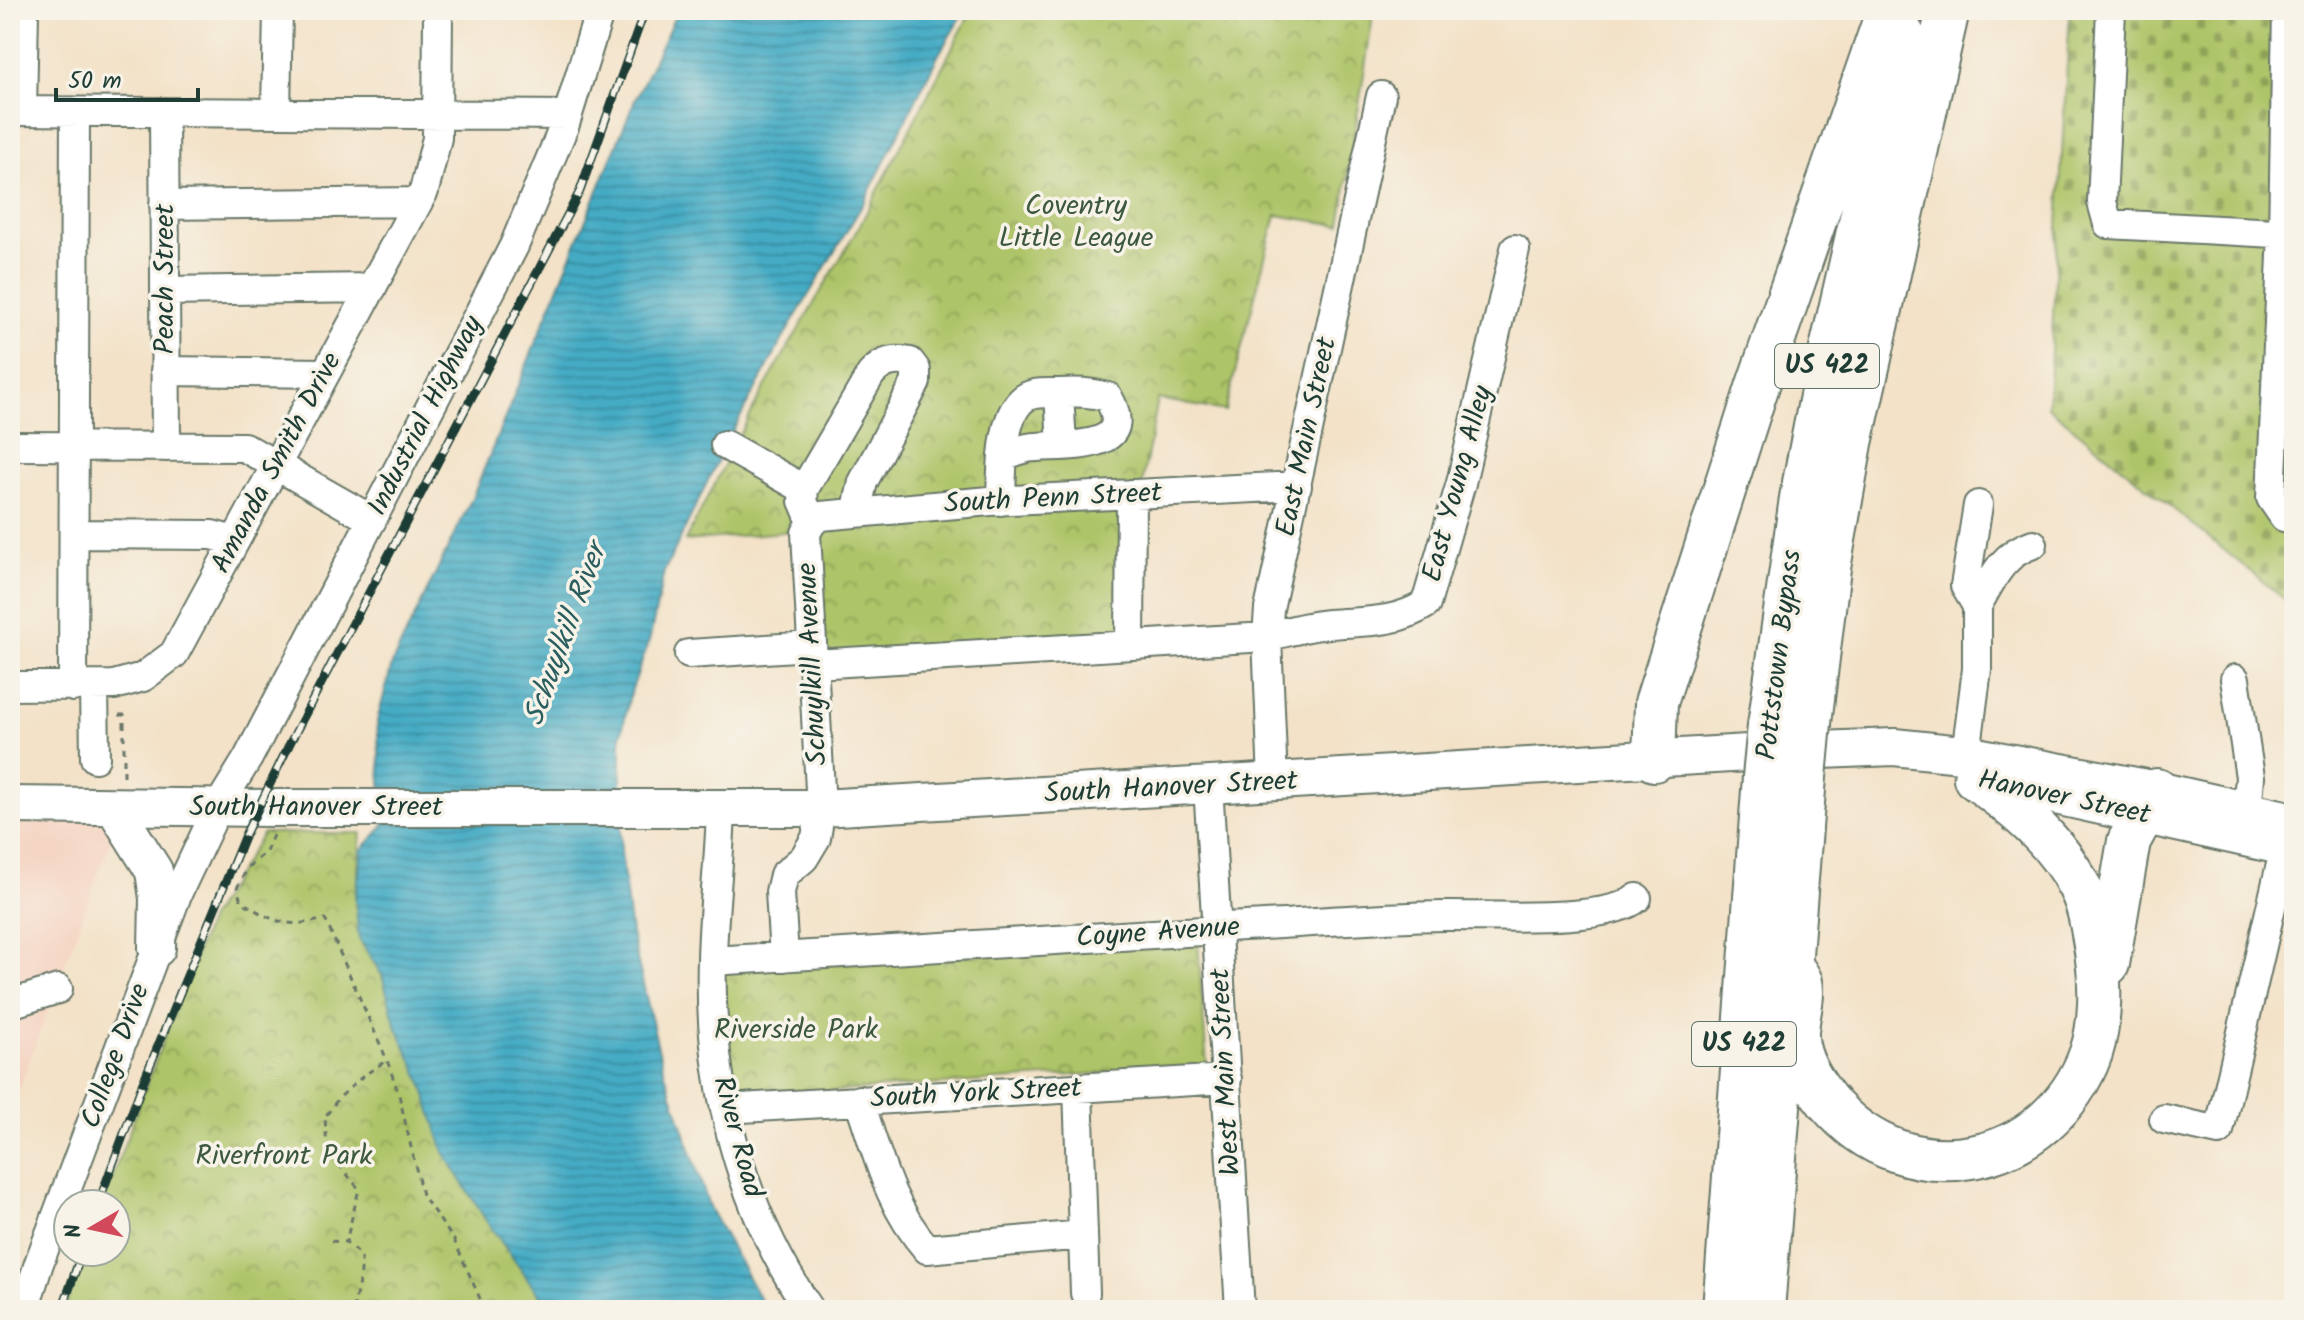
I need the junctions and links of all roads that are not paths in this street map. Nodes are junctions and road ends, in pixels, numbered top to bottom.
1 (24, 10) edge
2 (278, 10) edge
3 (438, 10) edge
4 (600, 10) edge
5 (1888, 10) edge
6 (1909, 10) edge
7 (1948, 10) edge
8 (2111, 10) edge
9 (2287, 10) edge
10 (1381, 96) dead end
11 (16, 111) edge
12 (75, 112) junction
13 (164, 112) junction
14 (276, 112) junction
15 (438, 112) junction
16 (568, 115) junction
17 (418, 202) junction
18 (164, 205) junction
19 (2288, 234) edge
20 (1515, 249) dead end
21 (372, 288) junction
22 (165, 291) junction
23 (165, 371) junction
24 (325, 373) junction
25 (1059, 393) junction
26 (725, 445) dead end
27 (10, 446) edge
28 (74, 446) junction
29 (1062, 446) junction
30 (166, 447) junction
31 (1003, 456) junction
32 (276, 464) junction
33 (809, 478) junction
34 (1297, 486) junction
35 (1131, 494) junction
36 (1001, 501) junction
37 (1978, 505) dead end
38 (856, 513) junction
39 (2294, 519) edge
40 (372, 520) junction
41 (812, 522) junction
42 (74, 534) junction
43 (235, 541) junction
44 (2033, 544) dead end
45 (1977, 606) junction
46 (1267, 637) junction
47 (1130, 645) junction
48 (689, 654) dead end
49 (813, 655) junction
50 (2235, 679) dead end
51 (10, 686) edge
52 (84, 686) junction
53 (1803, 757) junction
54 (95, 758) dead end
55 (1654, 760) junction
56 (1970, 766) junction
57 (1273, 782) junction
58 (1208, 785) junction
59 (119, 794) junction
60 (2150, 802) junction
61 (10, 805) edge
62 (218, 807) junction
63 (705, 807) junction
64 (821, 808) junction
65 (2247, 810) junction
66 (2291, 839) edge
67 (1637, 898) dead end
68 (1218, 929) junction
69 (157, 948) junction
70 (784, 957) junction
71 (712, 961) junction
72 (1788, 962) junction
73 (58, 989) dead end
74 (10, 1004) edge
75 (2095, 1040) junction
76 (1227, 1079) junction
77 (1078, 1088) junction
78 (859, 1100) junction
79 (725, 1109) junction
80 (2164, 1119) dead end
81 (1083, 1235) junction
82 (1085, 1293) dead end
83 (24, 1310) edge
84 (810, 1310) edge
85 (1240, 1310) edge
86 (1724, 1310) edge
87 (1763, 1310) edge

1 - 11 street
2 - 14 street
3 - 15 street, Amanda Smith Drive
4 - 16 street, Industrial Highway
5 - 55 highway
6 - 53 highway, Pottstown Bypass / US 422, bridge
7 - 53 highway, Pottstown Bypass / US 422
8 - 19 street
9 - 19 street
10 - 34 street, East Main Street
11 - 12 street
12 - 13 street
12 - 28 street
13 - 14 street
13 - 18 street, Peach Street
14 - 15 street
15 - 16 street
15 - 17 street, Amanda Smith Drive
16 - 40 street, Industrial Highway
17 - 18 street
17 - 21 street, Amanda Smith Drive
18 - 22 street, Peach Street
19 - 39 street
20 - 46 street, East Young Alley
21 - 22 street
21 - 24 street, Amanda Smith Drive
22 - 23 street, Peach Street
23 - 24 street
23 - 30 street, Peach Street
24 - 32 street, Amanda Smith Drive
25 - 29 street
25 - 29 street
25 - 31 street
26 - 33 street
27 - 28 street
28 - 30 street
28 - 42 street
29 - 31 street
30 - 32 street
31 - 36 street
32 - 40 street
32 - 43 street, Amanda Smith Drive
33 - 38 street
33 - 41 street
34 - 35 street, South Penn Street
34 - 46 street, East Main Street
35 - 36 street, South Penn Street
35 - 47 street
36 - 38 street, South Penn Street
37 - 45 street
38 - 41 street, South Penn Street
40 - 62 street, Industrial Highway
41 - 49 street, Schuylkill Avenue
42 - 43 street
42 - 52 street
43 - 52 street, Amanda Smith Drive
44 - 45 street
45 - 56 street
46 - 47 street
46 - 57 street, East Main Street
47 - 49 street
48 - 49 street
49 - 64 street, Schuylkill Avenue
50 - 65 street
51 - 52 street, Amanda Smith Drive
52 - 54 street
53 - 55 main road, Hanover Street
53 - 56 main road, Hanover Street
53 - 72 highway, Pottstown Bypass / US 422
53 - 86 highway, Pottstown Bypass / US 422
55 - 57 main road, South Hanover Street
56 - 60 main road, Hanover Street
56 - 75 highway
57 - 58 main road, South Hanover Street
58 - 64 main road, South Hanover Street
58 - 68 street, West Main Street
59 - 61 main road, South Hanover Street
59 - 62 main road, South Hanover Street
59 - 69 main road
60 - 65 main road, Hanover Street
60 - 66 main road, Hanover Street
60 - 75 highway
62 - 63 main road, South Hanover Street
62 - 69 street, College Drive
63 - 64 main road, South Hanover Street
63 - 71 street, River Road
64 - 70 street, Schuylkill Avenue
65 - 66 main road, Hanover Street
66 - 80 street
67 - 68 street, Coyne Avenue
68 - 70 street, Coyne Avenue
68 - 76 street, West Main Street
69 - 83 street, College Drive
70 - 71 street, Coyne Avenue
71 - 79 street, River Road
72 - 75 highway
72 - 87 highway, Pottstown Bypass / US 422
73 - 74 street
76 - 77 street, South York Street
76 - 85 street, West Main Street
77 - 78 street, South York Street
77 - 81 street
78 - 79 street, South York Street
78 - 81 street
79 - 84 street, River Road
81 - 82 street

